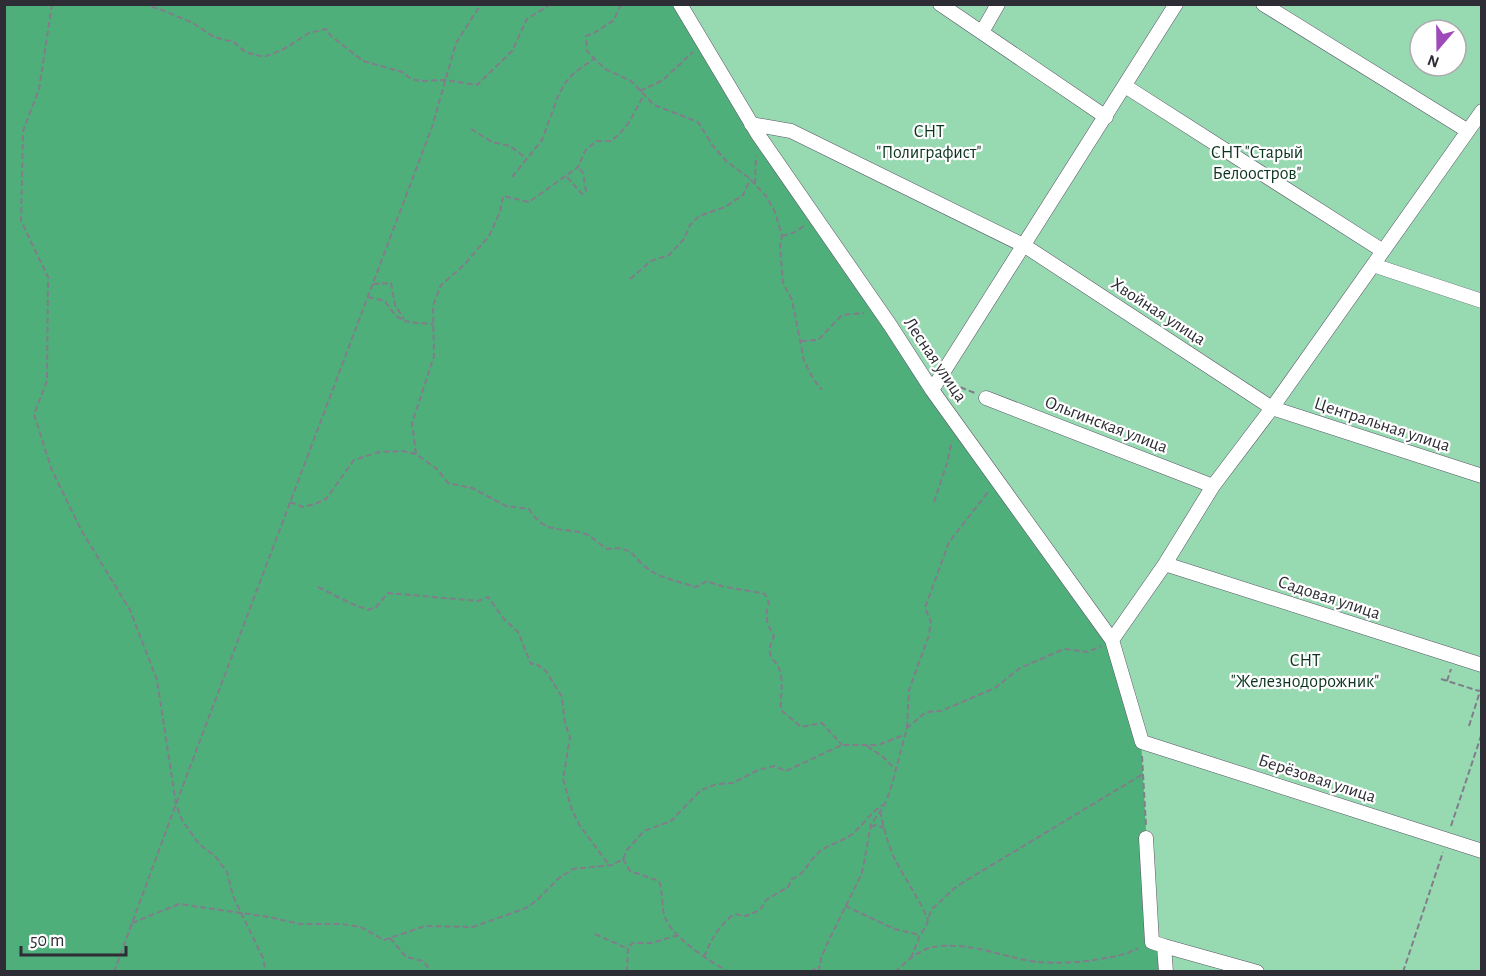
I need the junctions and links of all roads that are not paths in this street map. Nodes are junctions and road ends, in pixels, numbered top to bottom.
1 (680, 4) edge
2 (940, 4) edge
3 (998, 4) edge
4 (1176, 4) edge
5 (1263, 4) edge
6 (981, 32) junction
7 (1125, 86) junction
8 (1482, 111) edge
9 (1106, 117) junction
10 (754, 128) junction
11 (1474, 128) edge
12 (1025, 246) junction
13 (1383, 251) junction
14 (1373, 265) junction
15 (1482, 301) edge
16 (936, 385) junction
17 (986, 398) road end
18 (1272, 408) junction
19 (1482, 476) edge
20 (1213, 486) junction
21 (1165, 564) junction
22 (1112, 640) junction
23 (1482, 665) edge
24 (1142, 742) joint
25 (1146, 838) road end
26 (1482, 851) edge
27 (1164, 946) junction
28 (1166, 972) edge
29 (1257, 972) edge

1 - 10 street, Лесная улица
2 - 6 street
3 - 6 street
4 - 7 street
5 - 11 street
6 - 9 street
7 - 9 street
7 - 13 street
8 - 11 street
9 - 12 street
10 - 12 street, Хвойная улица
10 - 16 street, Лесная улица
11 - 13 street
12 - 16 street
12 - 18 street, Хвойная улица
13 - 14 street
14 - 15 street
14 - 18 street
16 - 22 street, Лесная улица
17 - 20 street, Ольгинская улица
18 - 19 street, Центральная улица
18 - 20 street
20 - 21 street
21 - 22 street
21 - 23 street, Садовая улица
22 - 24 street, Лесная улица
24 - 26 street, Берёзовая улица
25 - 27 street
27 - 28 street
27 - 29 street

